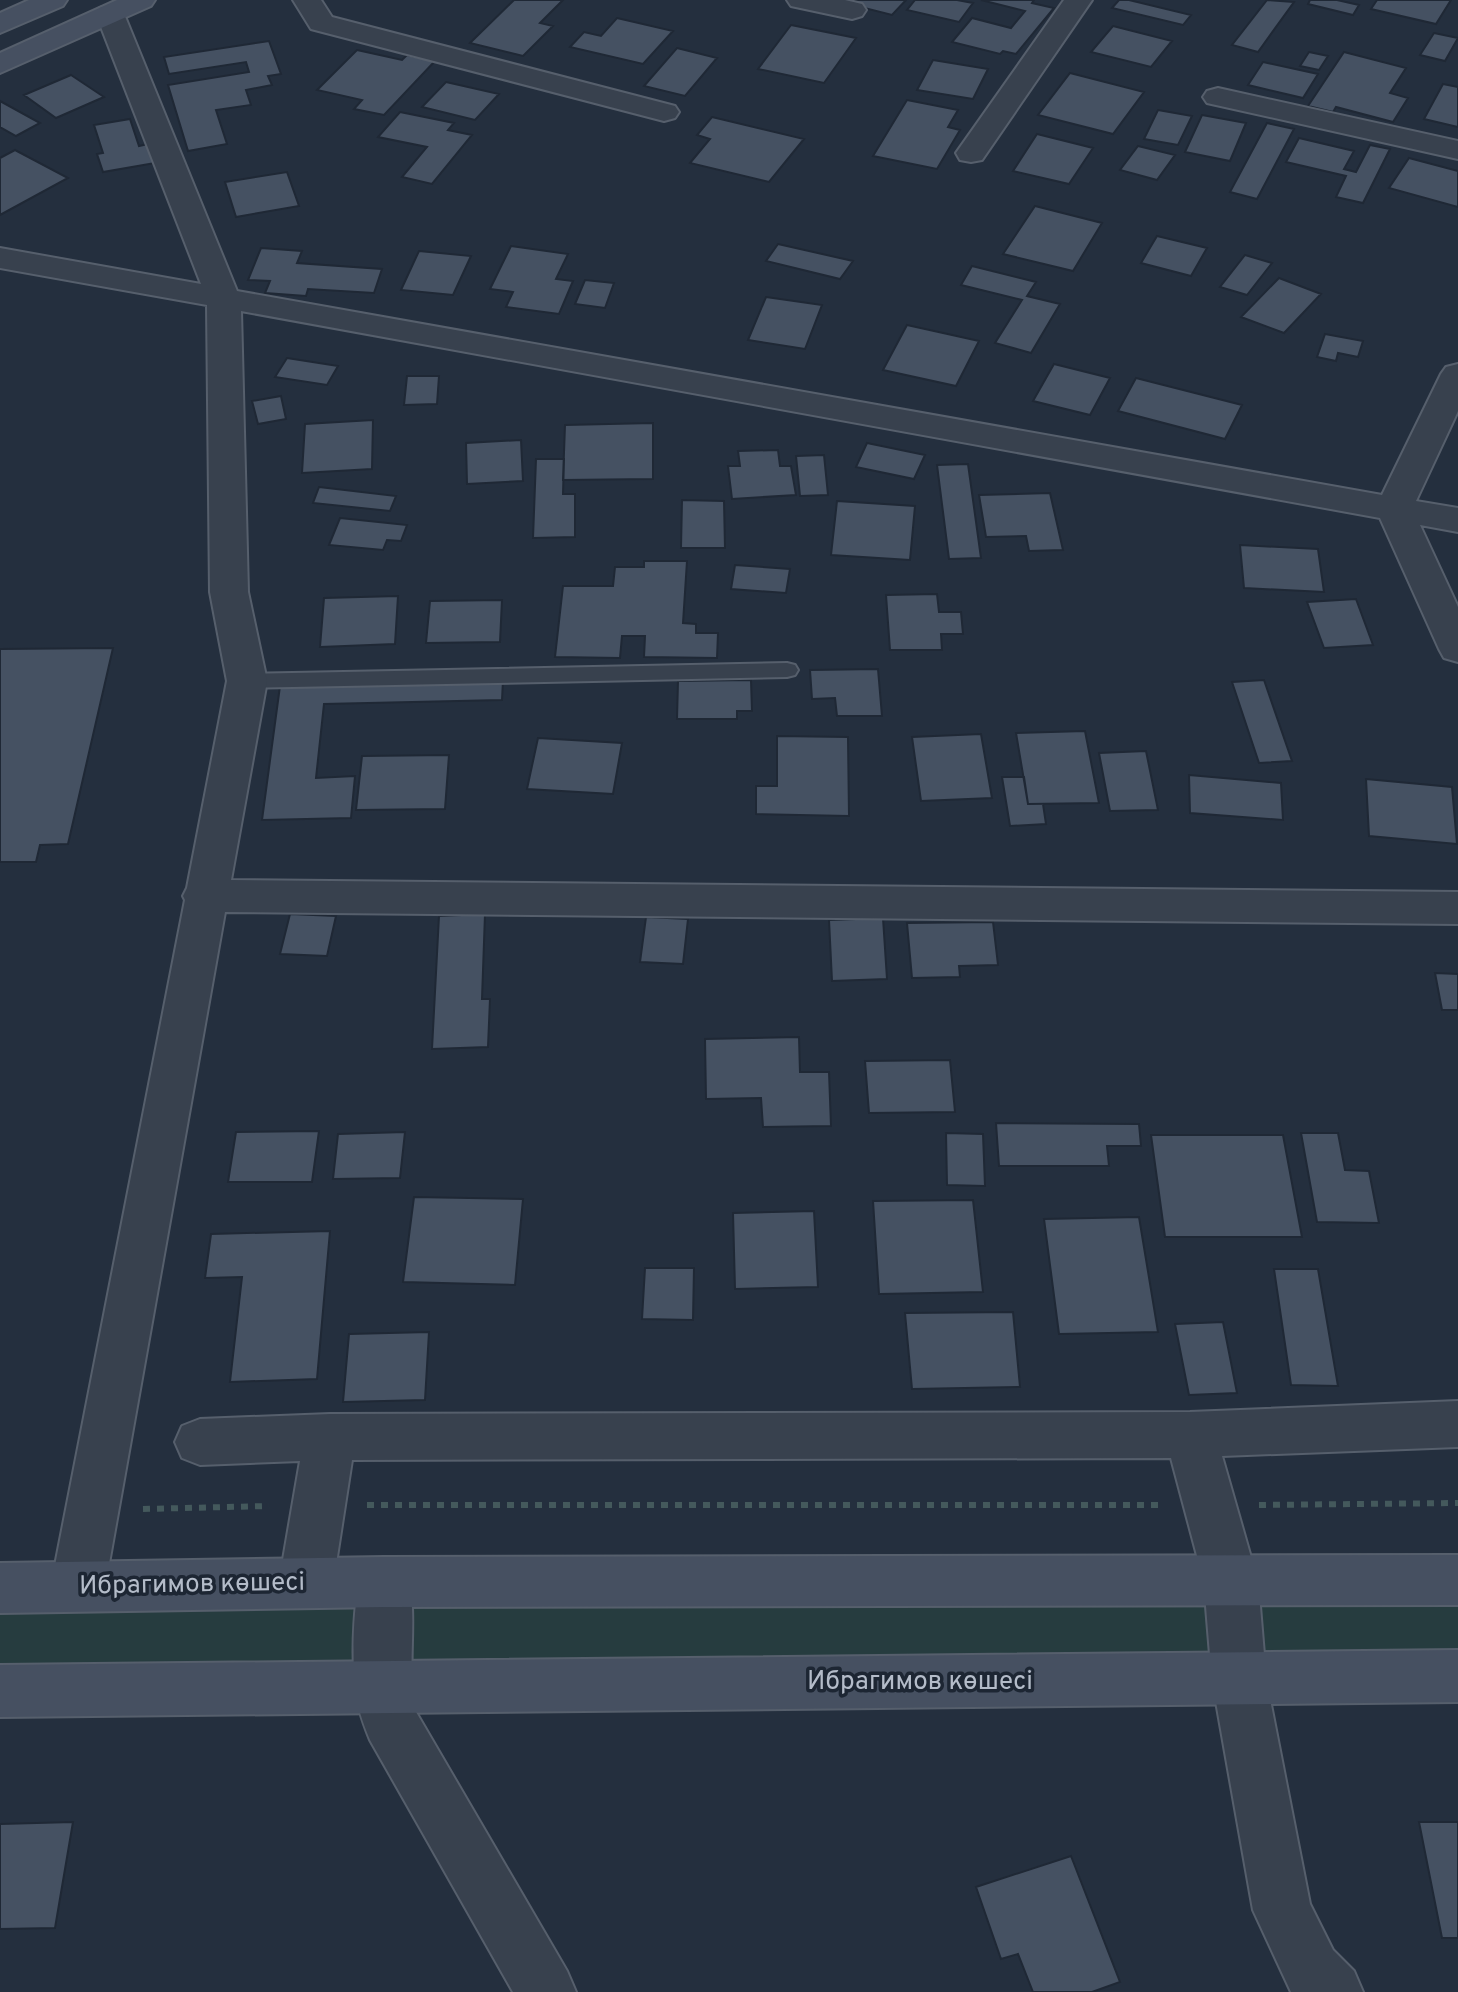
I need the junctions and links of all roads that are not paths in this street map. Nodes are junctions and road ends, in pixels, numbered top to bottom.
1 (53, 0) edge
2 (307, 0) edge
3 (801, 0) edge
4 (1078, 0) edge
5 (125, 7) edge
6 (852, 10) dead end
7 (0, 24) edge
8 (0, 64) edge
9 (1218, 97) dead end
10 (664, 112) dead end
11 (1458, 150) edge
12 (971, 153) dead end
13 (0, 258) edge
14 (224, 300) junction
15 (1458, 374) edge
16 (1394, 509) junction
17 (1458, 520) edge
18 (1458, 649) edge
19 (787, 670) dead end
20 (247, 681) junction
21 (204, 896) junction
22 (1458, 908) edge
23 (1458, 1424) edge
24 (1190, 1435) junction
25 (330, 1437) junction
26 (200, 1442) dead end
27 (1458, 1580) edge
28 (384, 1582) junction
29 (1231, 1582) junction
30 (306, 1583) junction
31 (78, 1586) junction
32 (0, 1588) edge
33 (1458, 1676) edge
34 (1239, 1679) junction
35 (382, 1686) junction
36 (0, 1691) edge
37 (546, 1992) edge
38 (1333, 1992) edge

1 - 7 street
2 - 10 street
3 - 6 street
4 - 12 street
5 - 8 street
5 - 14 street
9 - 11 street
13 - 14 street
14 - 16 street
14 - 20 street
15 - 16 street
16 - 17 street
16 - 18 street
19 - 20 lane
20 - 21 street
21 - 22 street
21 - 31 street
23 - 24 street
24 - 25 street
24 - 29 street
25 - 26 street
25 - 30 street
27 - 29 street, Ибрагимов көшесі
28 - 29 street, Ибрагимов көшесі
28 - 30 street, Ибрагимов көшесі
28 - 35 street
29 - 34 street
30 - 31 street, Ибрагимов көшесі
31 - 32 street, Ибрагимов көшесі
33 - 34 street, Ибрагимов көшесі
34 - 35 street, Ибрагимов көшесі
34 - 38 street
35 - 36 street, Ибрагимов көшесі
35 - 37 street

